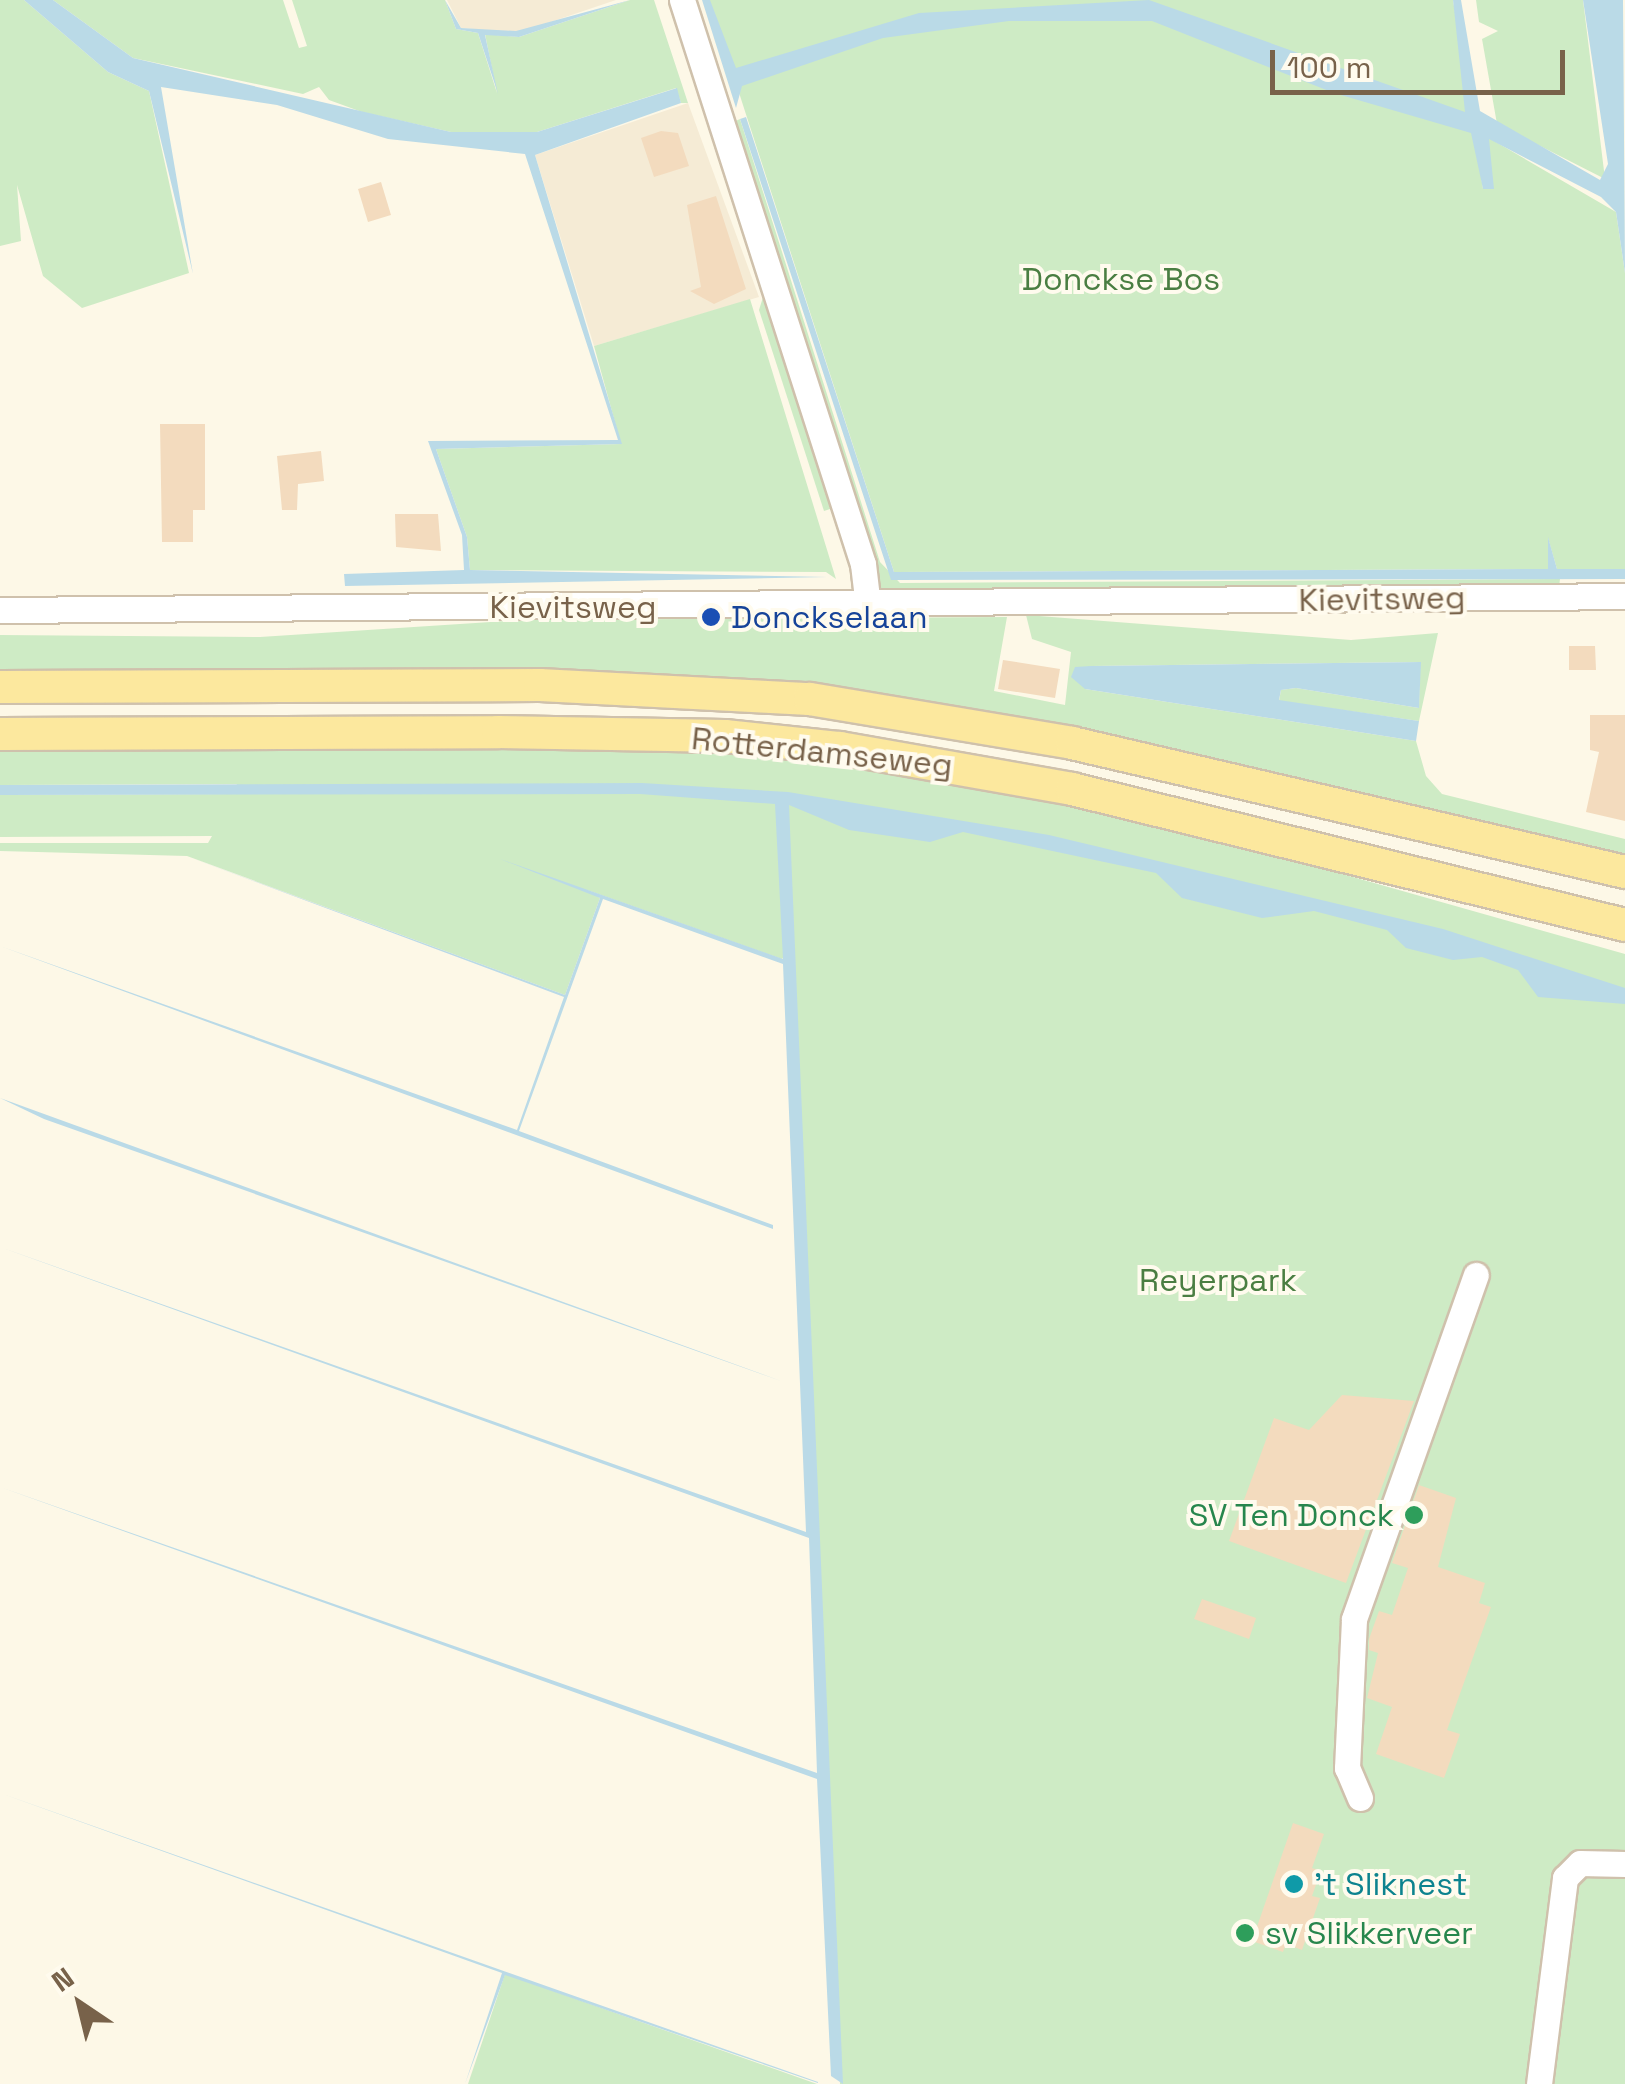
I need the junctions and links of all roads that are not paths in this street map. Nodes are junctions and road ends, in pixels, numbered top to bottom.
1 (682, 0) edge
2 (1625, 596) edge
3 (868, 606) junction
4 (0, 610) edge
5 (0, 688) edge
6 (0, 734) edge
7 (1625, 872) edge
8 (1625, 924) edge
9 (1476, 1275) dead end
10 (1360, 1798) dead end
11 (1625, 1864) edge
12 (1539, 2084) edge

1 - 3 street
2 - 3 street, Kievitsweg
3 - 4 street, Kievitsweg
5 - 7 main road, Rotterdamseweg
6 - 8 main road, Rotterdamseweg
9 - 10 street
11 - 12 street

